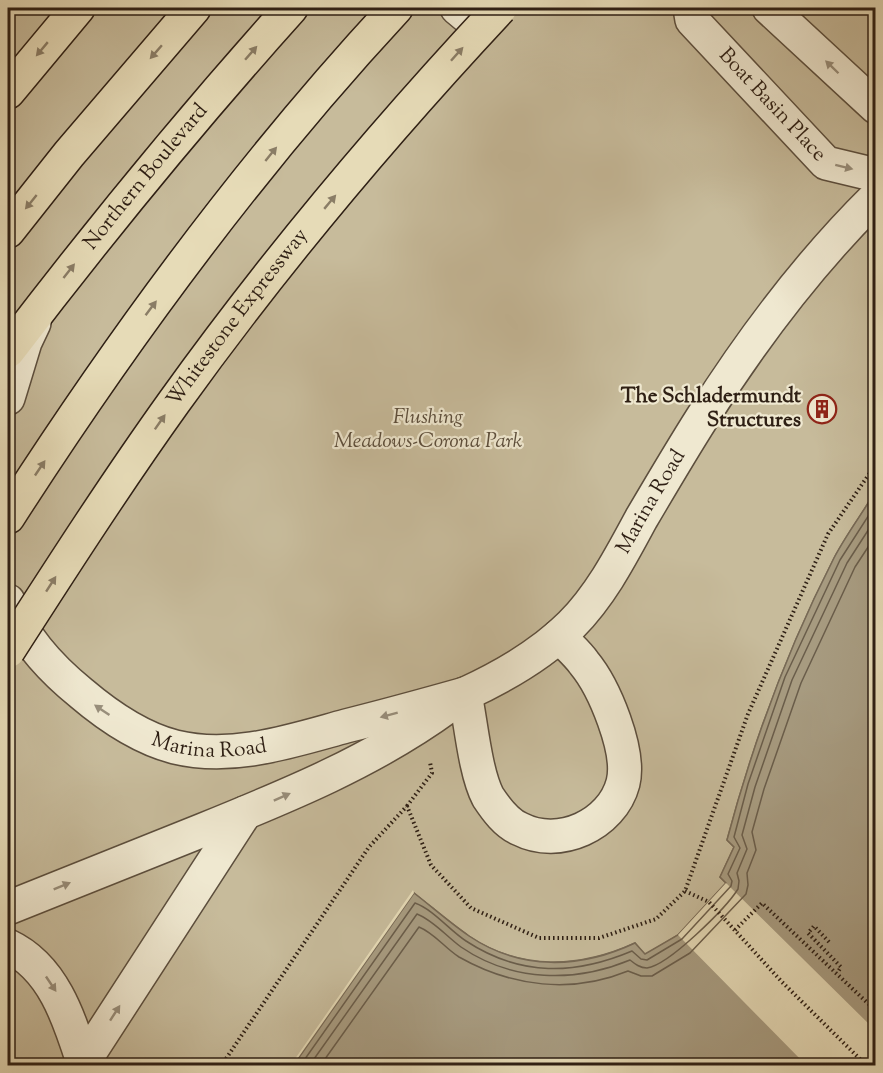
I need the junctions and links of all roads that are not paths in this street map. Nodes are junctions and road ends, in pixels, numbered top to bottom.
1 (78, 8) edge
2 (194, 8) edge
3 (291, 8) edge
4 (396, 8) edge
5 (457, 8) edge
6 (479, 8) edge
7 (500, 8) edge
8 (690, 8) edge
9 (769, 8) edge
10 (8, 92) edge
11 (876, 107) edge
12 (876, 175) edge
13 (876, 197) edge
14 (8, 231) edge
15 (41, 307) junction
16 (8, 351) edge
17 (8, 398) edge
18 (8, 517) edge
19 (8, 601) edge
20 (559, 636) junction
21 (8, 651) edge
22 (465, 694) junction
23 (245, 813) junction
24 (8, 908) edge
25 (8, 946) edge
26 (82, 1064) edge

1 -> 10 main road
2 -> 14 main road
15 -> 3 main road, Northern Boulevard
18 -> 4 main road
5 - 6 street
21 -> 7 main road, Whitestone Expressway, bridge
8 -> 12 street, Boat Basin Place
11 -> 9 street
13 - 20 street, Marina Road
15 - 16 main road, Northern Boulevard
15 - 17 street
22 -> 19 street, Marina Road
20 - 22 street, Marina Road
20 - 22 street
23 -> 22 street, Marina Road
24 -> 23 street, Marina Road
26 -> 23 street
25 -> 26 street

